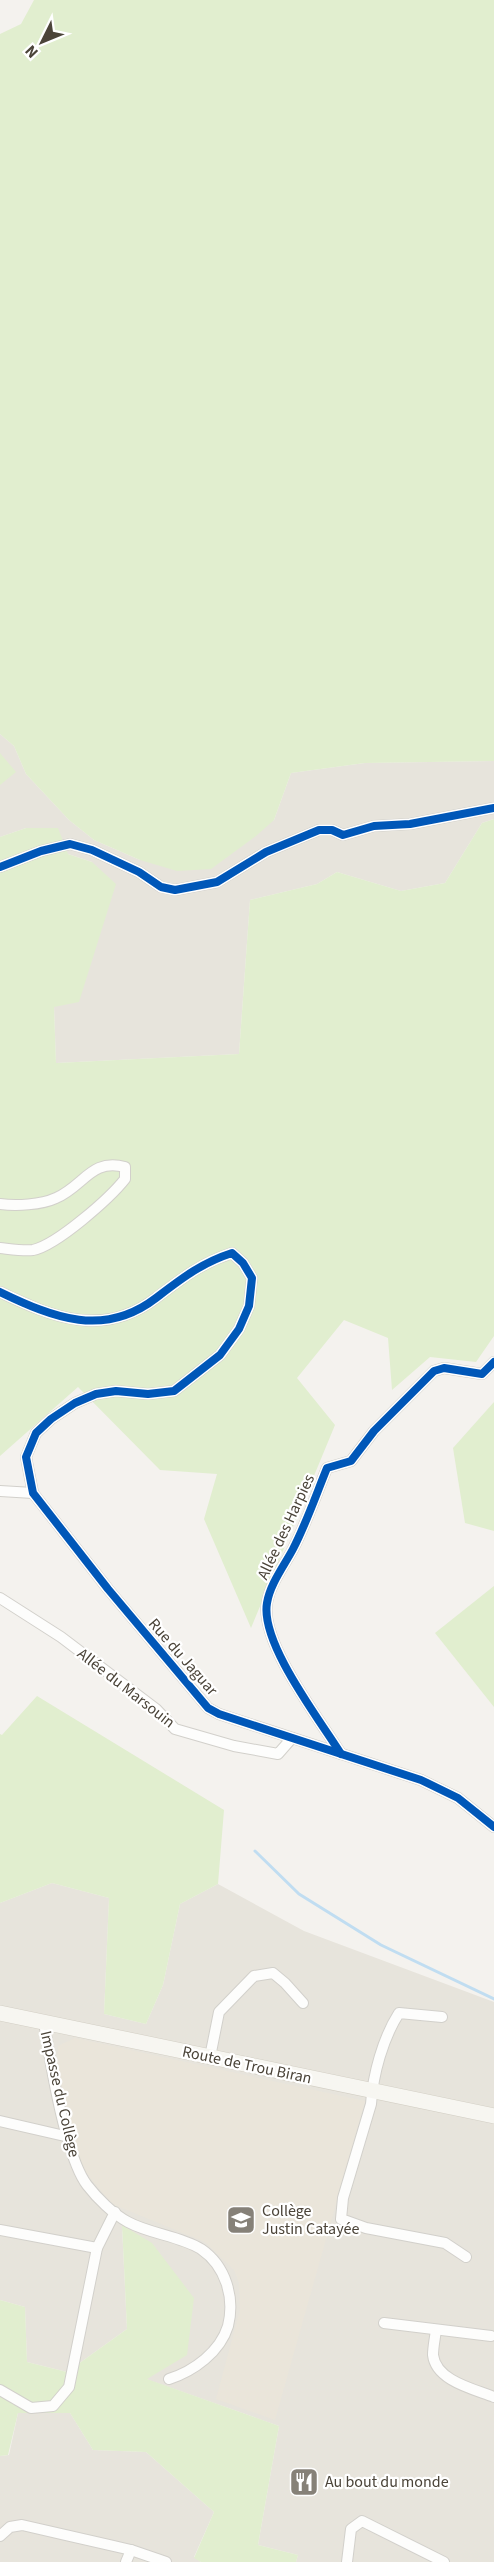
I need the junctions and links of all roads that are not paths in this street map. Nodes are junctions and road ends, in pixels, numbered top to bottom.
1 (494, 808) edge
2 (0, 867) edge
3 (0, 1204) edge
4 (0, 1248) edge
5 (0, 1292) edge
6 (494, 1362) edge
7 (0, 1491) edge
8 (33, 1493) junction
9 (0, 1598) edge
10 (292, 1738) junction
11 (341, 1754) junction
12 (494, 1827) edge
13 (303, 2003) dead end
14 (0, 2013) edge
15 (442, 2017) dead end
16 (44, 2022) junction
17 (210, 2057) junction
18 (372, 2090) junction
19 (494, 2116) edge
20 (0, 2121) edge
21 (69, 2137) junction
22 (115, 2212) junction
23 (0, 2230) edge
24 (98, 2248) junction
25 (466, 2257) dead end
26 (384, 2323) dead end
27 (436, 2330) junction
28 (491, 2336) dead end
29 (169, 2379) dead end
30 (0, 2390) edge
31 (494, 2397) edge
32 (0, 2536) edge
33 (131, 2550) junction
34 (126, 2562) edge
35 (166, 2562) edge
36 (347, 2562) edge
37 (444, 2562) edge

1 - 2 street
3 - 4 street
5 - 8 street, Rue du Jaguar
6 - 11 street, Allée des Harpies
7 - 8 street
8 - 10 street, Rue du Jaguar
9 - 10 street, Allée du Marsouin
10 - 11 street, Rue du Jaguar
11 - 12 street, Rue du Jaguar
13 - 17 street
14 - 16 main road, Route de Trou Biran
15 - 18 street
16 - 17 main road, Route de Trou Biran
16 - 21 street, Impasse du Collège
17 - 18 main road, Route de Trou Biran
18 - 19 main road, Route de Trou Biran
18 - 25 street
20 - 21 street
21 - 22 street, Impasse du Collège
22 - 24 street
22 - 29 street, Impasse du Collège
23 - 24 street
24 - 30 street
26 - 27 street
27 - 28 street
27 - 31 street
32 - 33 street
33 - 34 street
33 - 35 street
36 - 37 street

